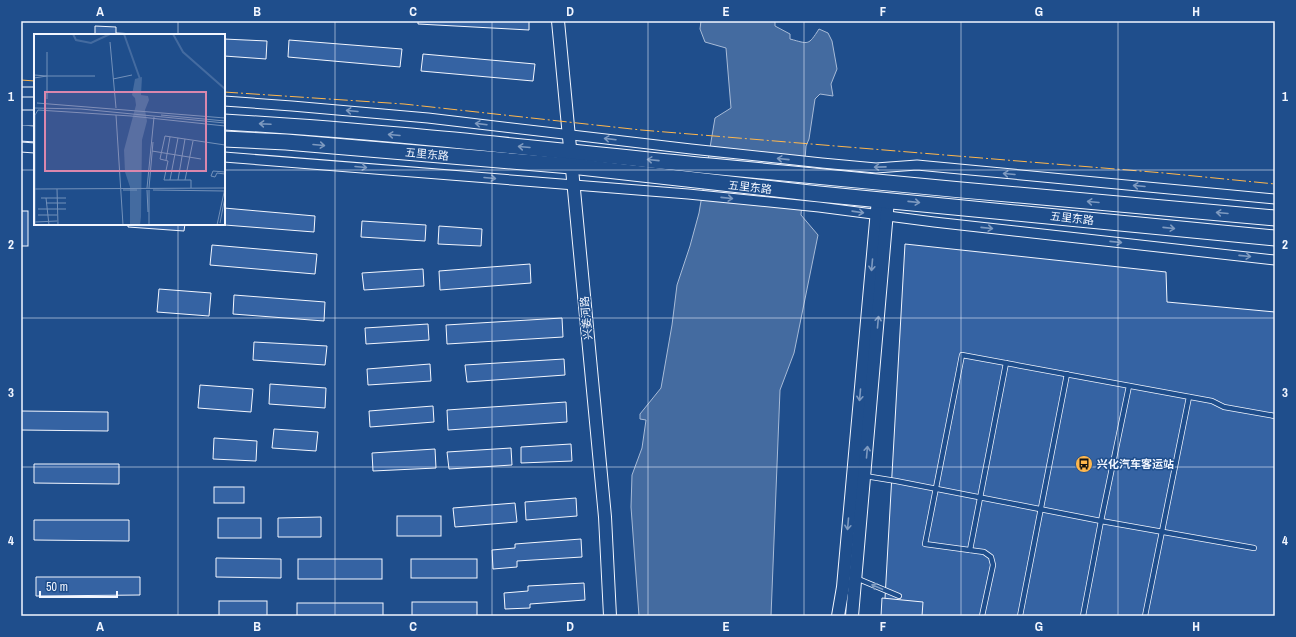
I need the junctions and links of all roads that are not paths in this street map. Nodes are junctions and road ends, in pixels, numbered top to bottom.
1 (558, 21) edge
2 (21, 92) edge
3 (34, 92) edge
4 (225, 101) edge
5 (21, 118) edge
6 (34, 118) edge
7 (225, 122) edge
8 (21, 133) edge
9 (34, 134) edge
10 (568, 134) junction
11 (225, 139) edge
12 (21, 147) edge
13 (34, 148) edge
14 (570, 151) junction
15 (225, 157) edge
16 (571, 166) junction
17 (822, 170) junction
18 (573, 184) junction
19 (689, 187) junction
20 (883, 199) junction
21 (1275, 199) edge
22 (819, 200) junction
23 (882, 215) junction
24 (1275, 218) edge
25 (1275, 238) edge
26 (1275, 260) edge
27 (1006, 363) junction
28 (1067, 374) junction
29 (1129, 386) junction
30 (1189, 397) junction
31 (1275, 416) edge
32 (859, 476) junction
33 (936, 488) junction
34 (981, 497) junction
35 (1041, 509) junction
36 (1101, 521) junction
37 (1162, 531) junction
38 (1254, 548) dead end
39 (970, 550) junction
40 (855, 578) junction
41 (899, 596) dead end
42 (610, 616) edge
43 (838, 616) edge
44 (852, 616) edge
45 (982, 616) edge
46 (1020, 616) edge
47 (1083, 616) edge
48 (1145, 616) edge

1 - 10 street, 兴姜河路
2 - 3 street
10 -> 4 street
5 - 6 main road
14 -> 7 main road, 五里东路
8 - 9 main road
10 - 14 street, 兴姜河路
17 -> 10 street
11 -> 16 main road, 五里东路
12 - 13 street
14 - 16 street, 兴姜河路
17 -> 14 main road, 五里东路
15 -> 18 street
16 - 18 street, 兴姜河路
16 - 19 main road, 五里东路
21 -> 17 street
24 -> 17 main road, 五里东路
18 - 19 street
18 - 42 street, 兴姜河路
19 -> 22 main road, 五里东路
20 - 22 main road, 五里东路
20 - 23 street
20 -> 25 main road, 五里东路
22 -> 23 street
23 -> 26 street
23 - 32 street
27 - 28 lane
27 - 33 lane
27 - 34 lane
28 - 29 lane
28 - 35 lane
29 - 30 lane
29 - 36 lane
30 - 31 lane
30 - 37 lane
32 - 33 lane
32 - 40 street
32 -> 43 street
33 - 34 lane
33 - 39 lane
34 - 35 lane
34 - 39 lane
35 - 36 lane
35 - 46 lane
36 - 37 lane
36 - 47 lane
37 - 38 lane
37 - 48 lane
39 - 45 lane
41 -> 40 lane
40 - 44 street

